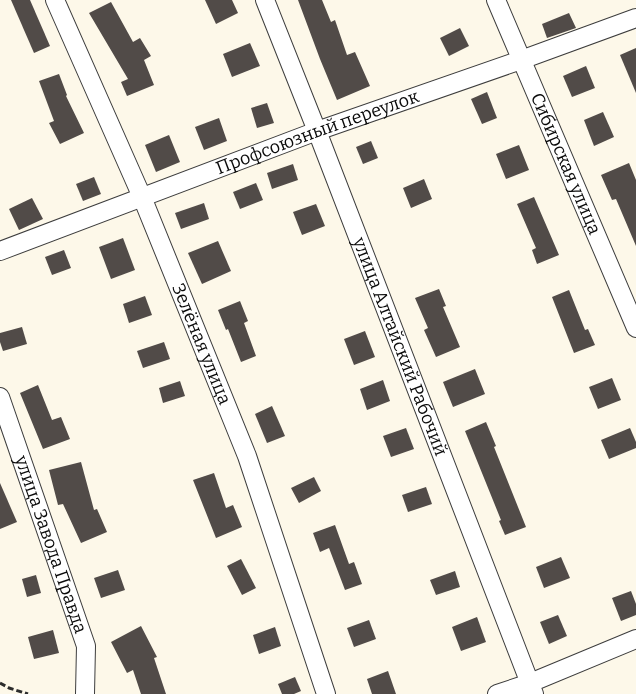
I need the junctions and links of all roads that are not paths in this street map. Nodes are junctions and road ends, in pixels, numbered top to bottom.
1 (55, 0) edge
2 (265, 0) edge
3 (496, 0) edge
4 (636, 18) edge
5 (520, 60) junction
6 (317, 131) junction
7 (142, 197) junction
8 (0, 251) edge
9 (636, 328) edge
10 (0, 397) edge
11 (636, 639) edge
12 (532, 688) edge
13 (86, 694) edge
14 (326, 694) edge
15 (497, 694) edge

1 - 7 street, Зелёная улица
2 - 6 street, улица Алтайский Рабочий
3 - 5 street, Сибирская улица
4 - 5 street, Профсоюзный переулок
5 - 6 street, Профсоюзный переулок
5 - 9 street, Сибирская улица
6 - 7 street, Профсоюзный переулок
6 - 12 street, улица Алтайский Рабочий
7 - 8 street, Профсоюзный переулок
7 - 14 street, Зелёная улица
10 - 13 street, улица Завода Правда
11 - 12 street
12 - 15 street

